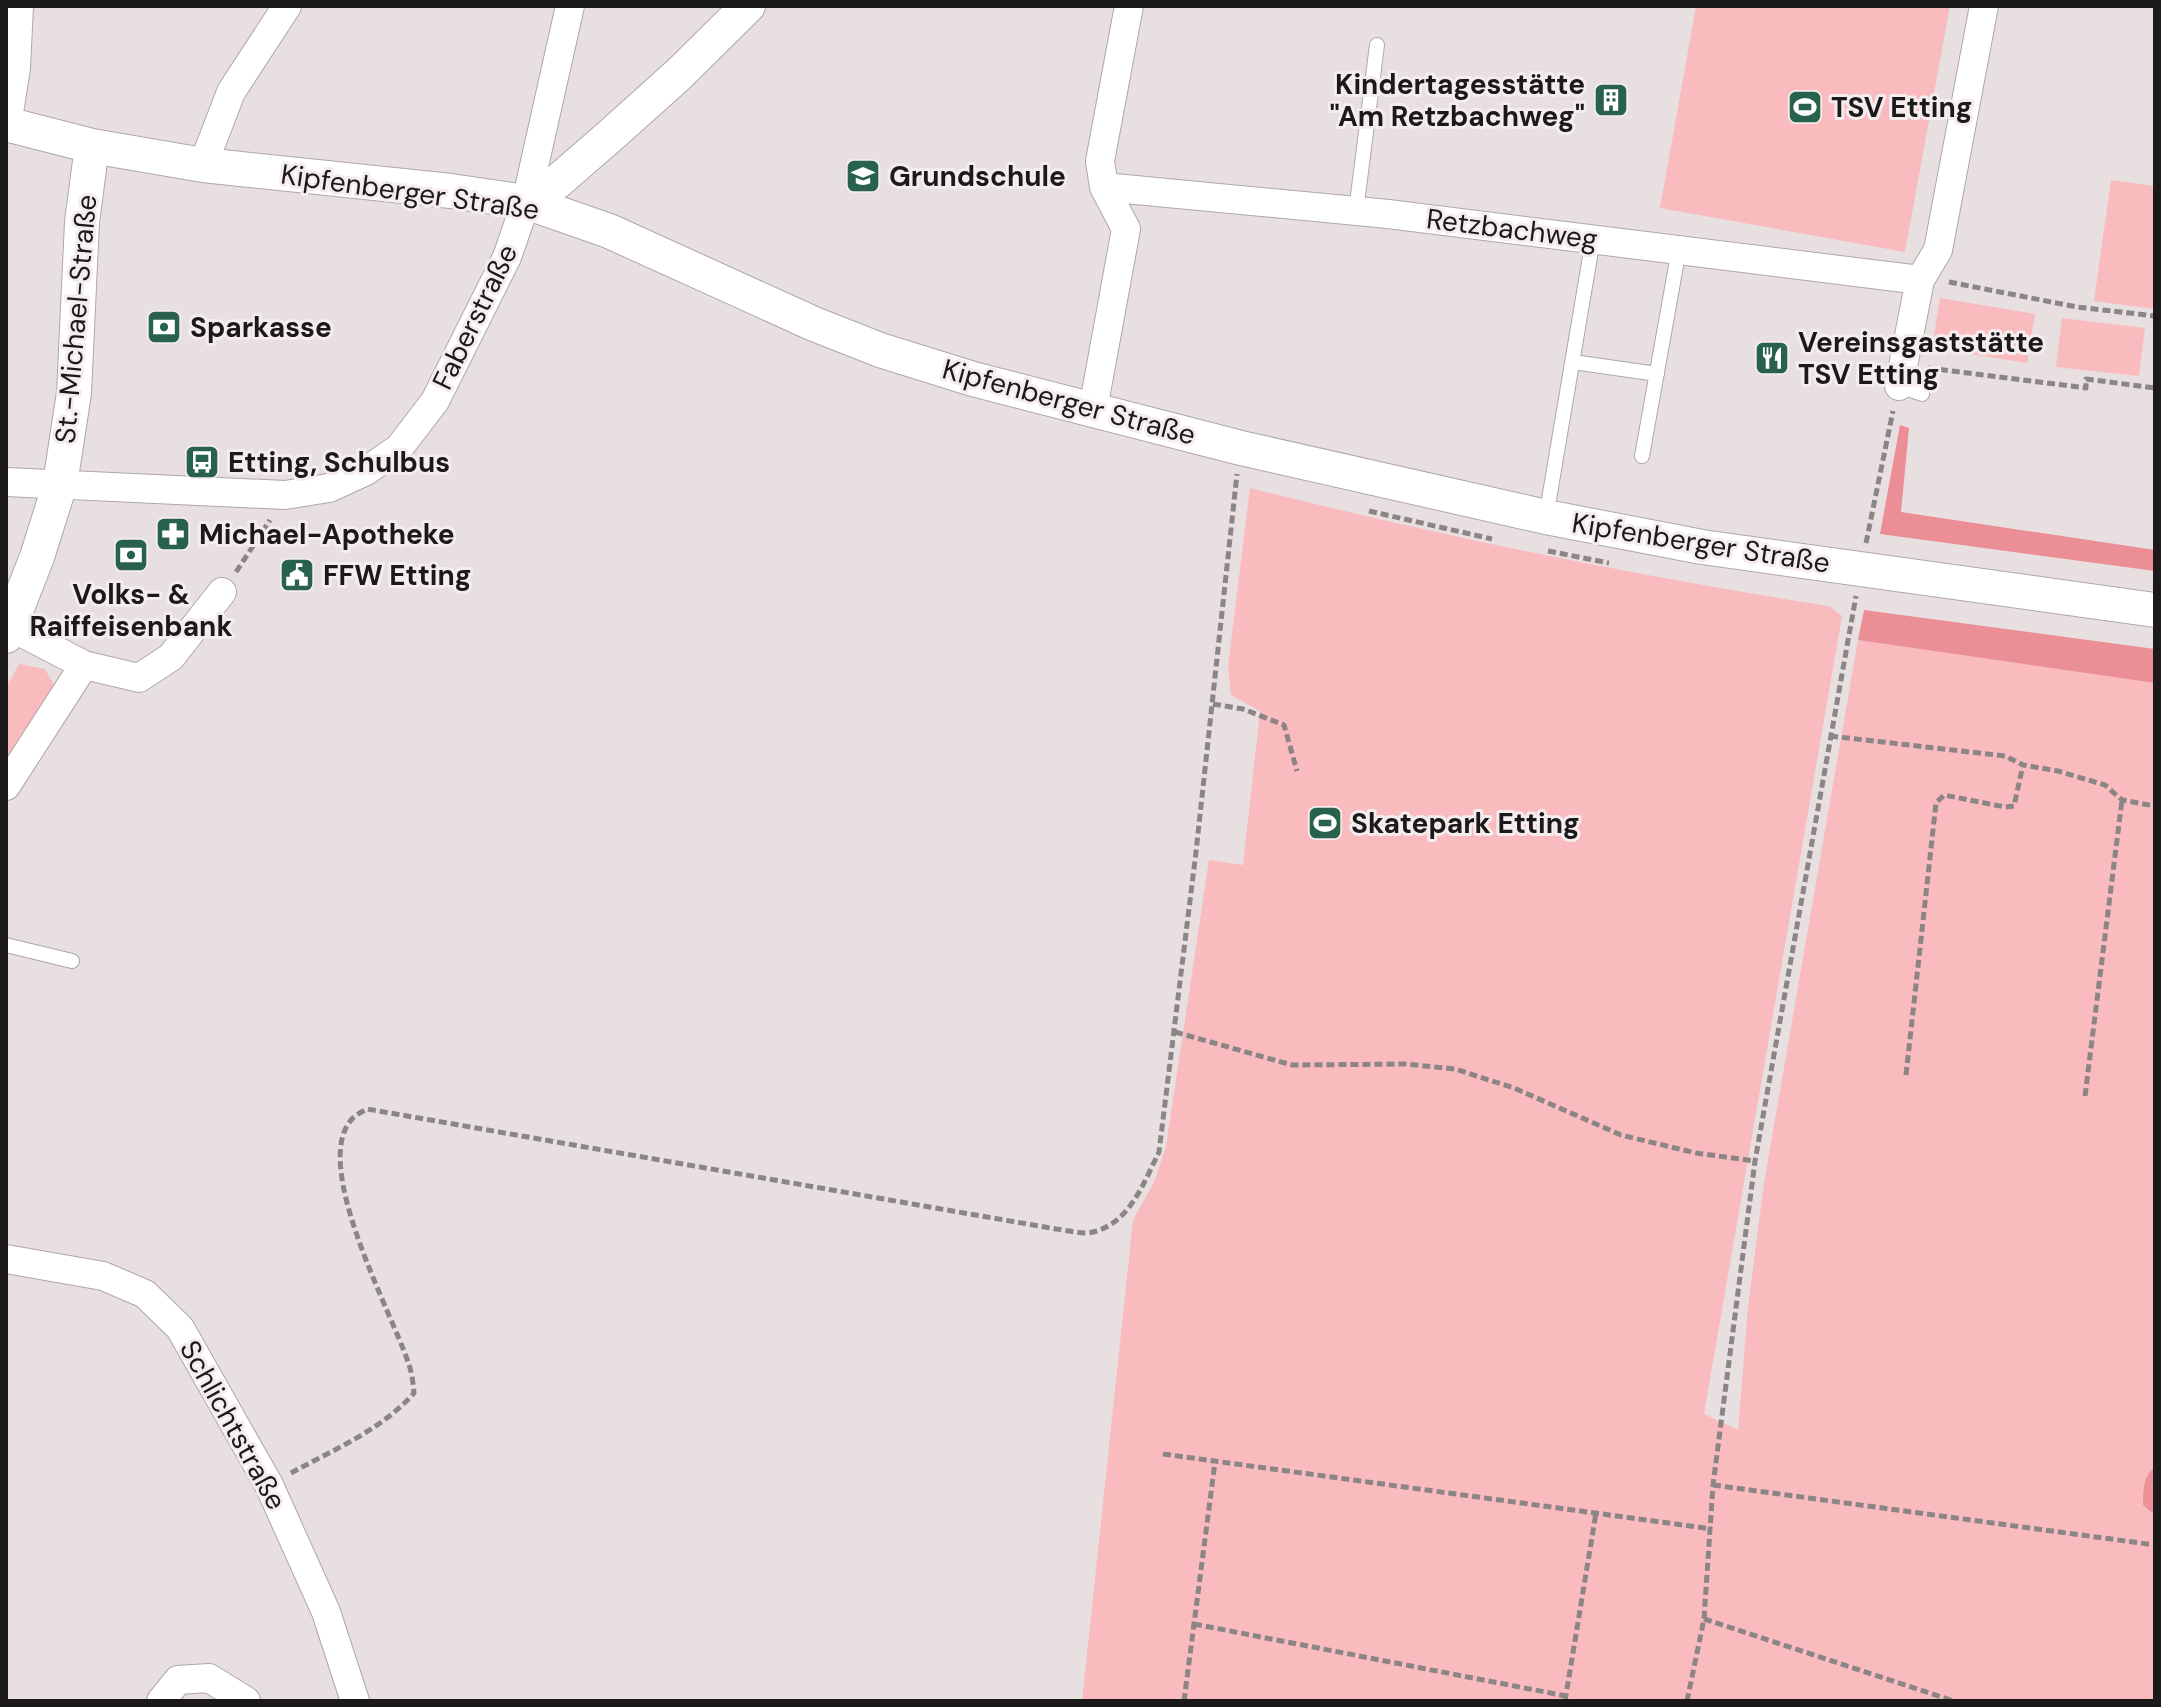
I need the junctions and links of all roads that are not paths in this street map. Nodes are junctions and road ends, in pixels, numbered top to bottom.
1 (19, 6) edge
2 (287, 6) edge
3 (570, 6) edge
4 (748, 6) edge
5 (1129, 6) edge
6 (1984, 6) edge
7 (1377, 45) dead end
8 (6, 124) edge
9 (92, 146) junction
10 (203, 165) junction
11 (1104, 187) junction
12 (526, 202) junction
13 (1356, 211) junction
14 (1593, 239) junction
15 (1679, 249) junction
16 (1920, 280) junction
17 (1573, 362) junction
18 (1657, 374) junction
19 (1908, 382) road end
20 (1093, 409) junction
21 (1642, 456) dead end
22 (6, 482) edge
23 (60, 484) junction
24 (1546, 517) junction
25 (222, 592) road end
26 (2155, 610) edge
27 (8, 632) edge
28 (84, 665) junction
29 (6, 786) edge
30 (6, 945) edge
31 (72, 961) dead end
32 (6, 1259) edge
33 (161, 1701) edge
34 (246, 1701) edge
35 (355, 1701) edge

1 - 8 street
2 - 10 street
3 - 12 street, Faberstraße
4 - 12 street
5 - 11 street
6 - 16 street
7 - 13 lane
8 - 9 street, Kipfenberger Straße
9 - 10 street, Kipfenberger Straße
9 - 23 street, St.-Michael-Straße
10 - 12 street, Kipfenberger Straße
11 - 13 street, Retzbachweg
11 - 20 street
12 - 20 street, Kipfenberger Straße
12 - 23 street, Faberstraße
13 - 14 street, Retzbachweg
14 - 15 street, Retzbachweg
14 - 17 lane
15 - 16 street, Retzbachweg
15 - 18 lane
16 - 19 street
17 - 18 lane
17 - 24 lane
18 - 21 lane
20 - 24 street, Kipfenberger Straße
22 - 23 street, Faberstraße
23 - 27 street, St.-Michael-Straße
24 - 26 street, Kipfenberger Straße
25 - 28 street
27 - 28 street, St.-Michael-Straße
28 - 29 street
30 - 31 lane
32 - 35 street, Schlichtstraße
33 - 34 street

